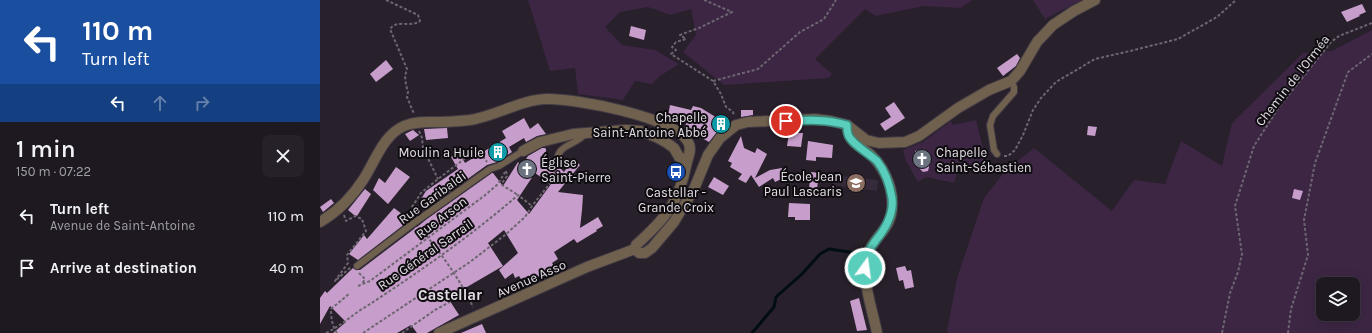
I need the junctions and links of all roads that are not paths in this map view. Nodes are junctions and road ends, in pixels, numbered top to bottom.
1 (1095, 0) edge
2 (1011, 81) junction
3 (847, 125) junction
4 (586, 133) junction
5 (523, 151) joint
6 (997, 154) road end
7 (687, 160) junction
8 (557, 164) dead end
9 (322, 221) edge
10 (635, 249) junction
11 (357, 266) road end
12 (439, 333) edge
13 (877, 333) edge

1 - 2 street
2 - 3 street
2 - 6 lane
3 - 10 street
3 - 13 street
4 - 5 street
4 - 7 street
4 - 8 lane
5 - 11 lane, Rue Garibaldi
7 - 9 street
7 - 10 street
10 - 12 street, Avenue Asso

